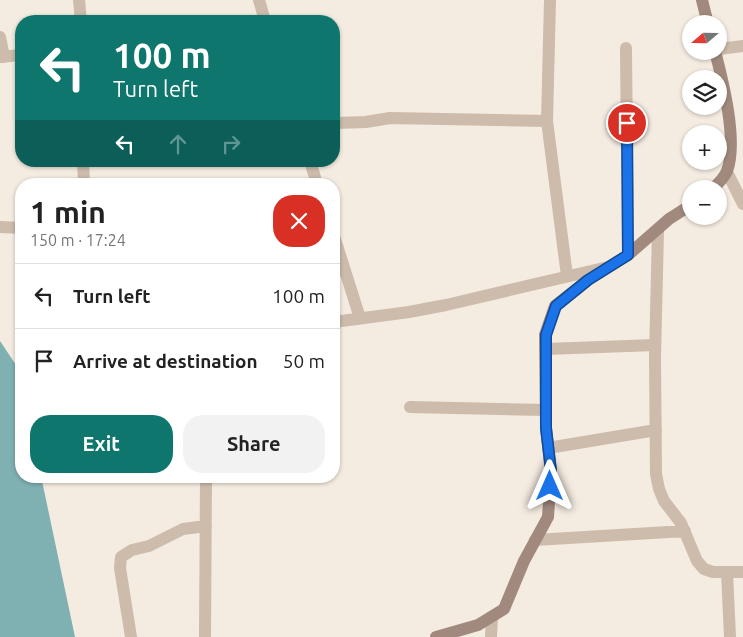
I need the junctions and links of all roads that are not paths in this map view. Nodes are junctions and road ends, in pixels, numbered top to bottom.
1 (79, 0) edge
2 (259, 0) edge
3 (550, 0) edge
4 (702, 0) edge
5 (80, 15) edge
6 (263, 15) edge
7 (706, 15) edge
8 (0, 37) edge
9 (743, 46) edge
10 (626, 48) dead end
11 (728, 48) edge
12 (15, 56) edge
13 (2, 57) edge
14 (718, 60) edge
15 (548, 121) junction
16 (340, 124) edge
17 (727, 172) junction
18 (721, 180) edge
19 (743, 204) edge
20 (682, 211) edge
21 (0, 227) edge
22 (15, 228) edge
23 (658, 230) junction
24 (340, 255) edge
25 (628, 255) junction
26 (611, 266) junction
27 (567, 276) junction
28 (360, 318) junction
29 (340, 321) edge
30 (655, 345) junction
31 (546, 349) junction
32 (410, 407) dead end
33 (546, 410) junction
34 (656, 430) junction
35 (548, 448) junction
36 (206, 483) edge
37 (206, 526) junction
38 (685, 531) junction
39 (535, 540) junction
40 (727, 572) junction
41 (743, 572) edge
42 (492, 617) junction
43 (131, 637) edge
44 (205, 637) edge
45 (436, 637) edge
46 (492, 637) edge
47 (730, 637) edge

1 - 5 street
2 - 6 street
3 - 15 street
4 - 7 street
8 - 13 street
9 - 11 street
10 - 25 street
12 - 13 street
14 - 17 street
15 - 16 street
15 - 27 street
17 - 18 street
17 - 19 street
20 - 23 street
21 - 22 street
23 - 25 street
23 - 30 street
24 - 28 street
25 - 26 street
26 - 27 street
26 - 31 street
27 - 28 street
28 - 29 street
30 - 31 street
30 - 34 street
31 - 33 street
32 - 33 street
33 - 35 street
34 - 35 street
34 - 38 street
35 - 39 street
36 - 37 street
37 - 43 street
37 - 44 street
38 - 39 street
38 - 40 street
39 - 42 street
40 - 41 street
40 - 47 street
42 - 45 street
42 - 46 street

